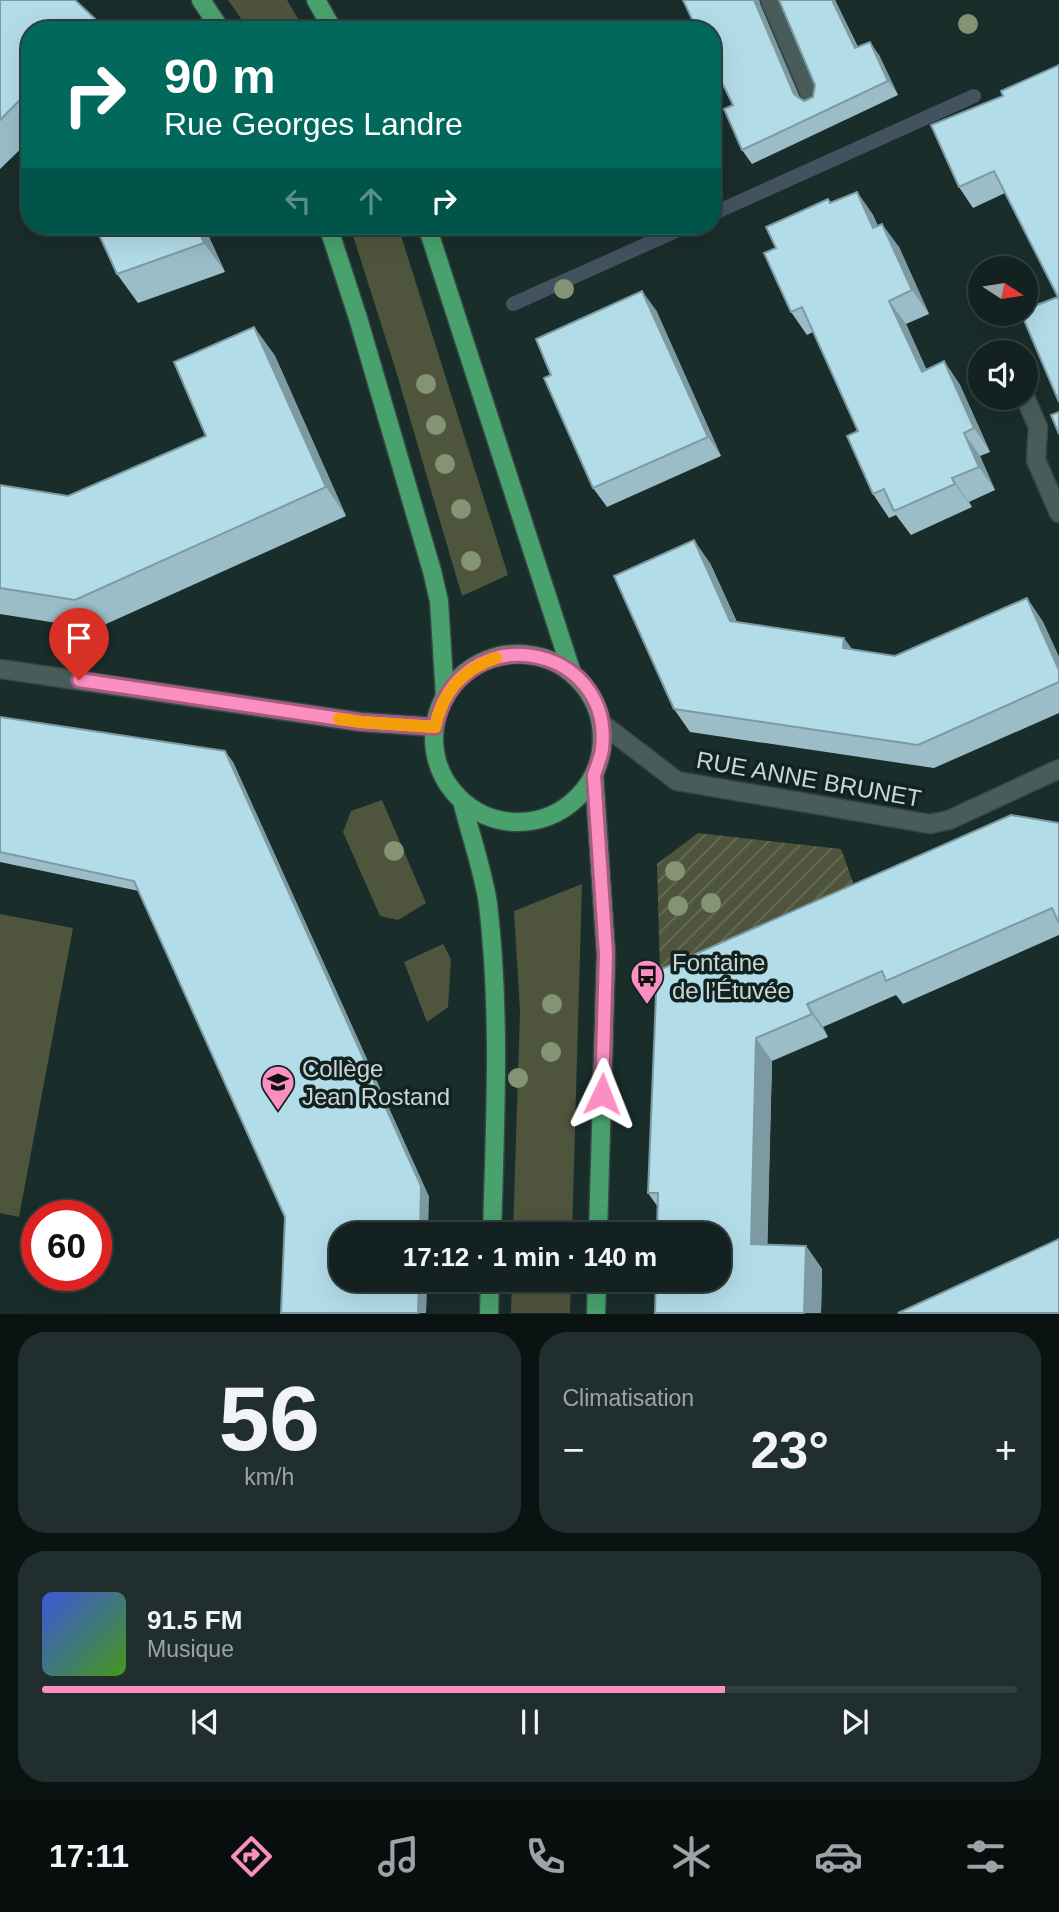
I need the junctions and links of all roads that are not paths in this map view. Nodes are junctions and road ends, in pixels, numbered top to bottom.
1 (201, 0) edge
2 (316, 0) edge
3 (770, 0) edge
4 (215, 21) edge
5 (328, 21) edge
6 (814, 103) edge
7 (331, 235) edge
8 (430, 235) edge
9 (1031, 410) edge
10 (1059, 513) edge
11 (0, 669) edge
12 (572, 673) junction
13 (445, 697) junction
14 (601, 723) junction
15 (435, 727) junction
16 (1059, 769) edge
17 (594, 775) junction
18 (462, 801) junction
19 (492, 1222) edge
20 (598, 1222) edge
21 (490, 1292) edge
22 (597, 1292) edge
23 (489, 1314) edge
24 (596, 1314) edge

1 - 4 main road
2 - 5 main road
3 - 6 street
7 - 13 main road
8 - 12 main road
9 - 10 street
11 - 15 street
12 - 13 main road
12 - 14 main road
13 - 15 main road
14 - 16 street, RUE ANNE BRUNET
14 - 17 main road
15 - 18 main road
17 - 18 main road
17 - 20 main road
18 - 19 main road
21 - 23 main road
22 - 24 main road

